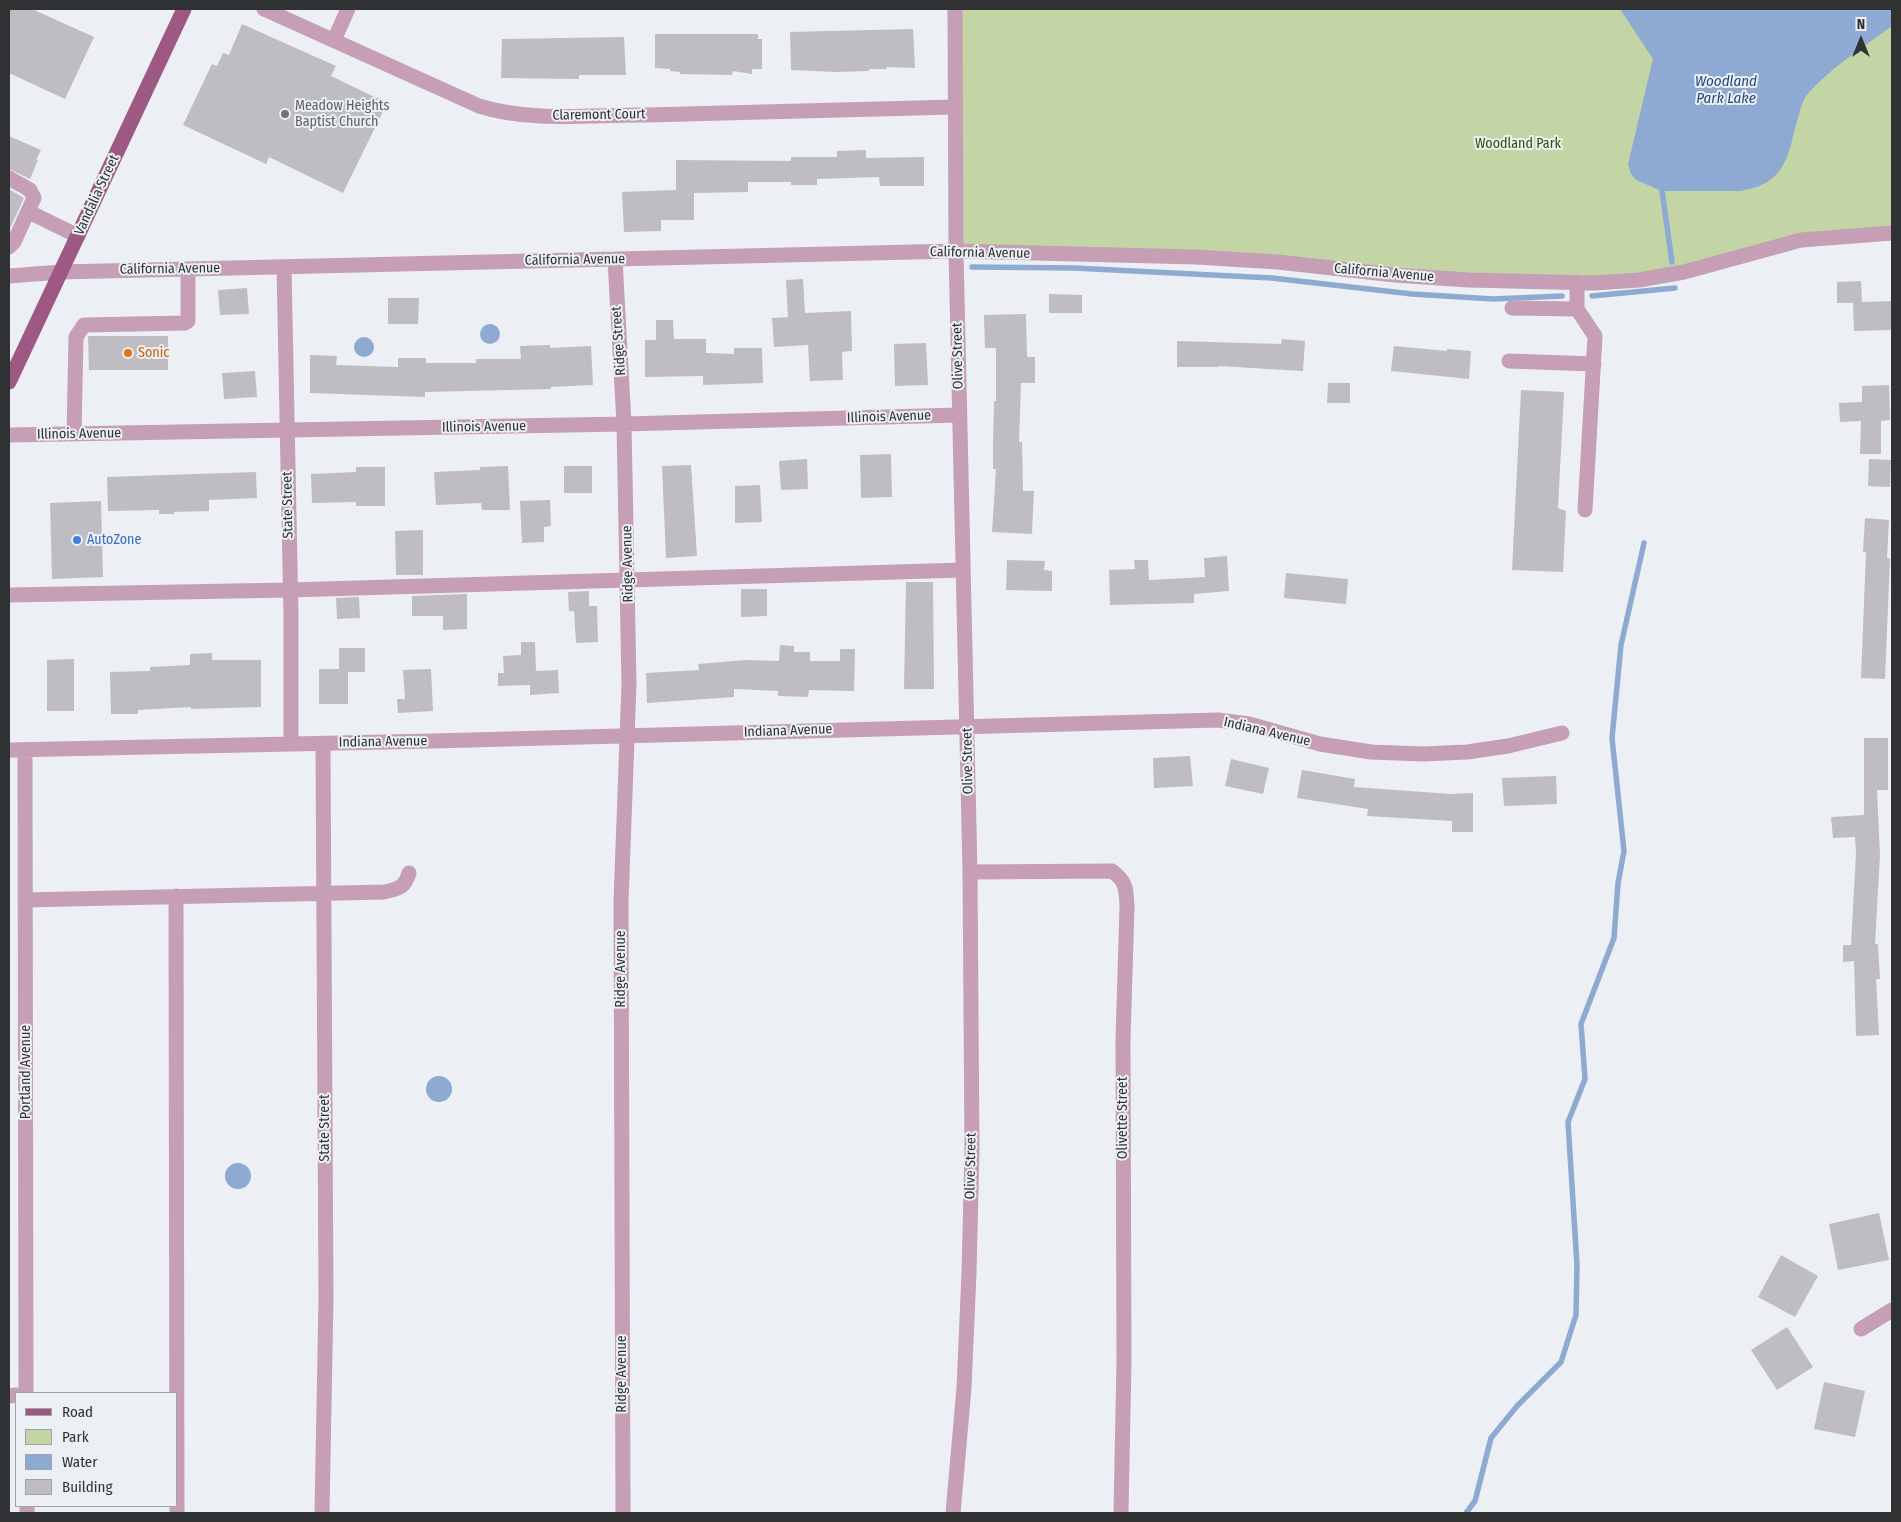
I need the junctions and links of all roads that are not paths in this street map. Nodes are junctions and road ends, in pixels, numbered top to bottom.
1 (184, 9) edge
2 (264, 9) edge
3 (348, 9) edge
4 (955, 9) edge
5 (334, 40) junction
6 (955, 107) junction
7 (9, 178) edge
8 (29, 212) junction
9 (1892, 233) edge
10 (78, 236) junction
11 (9, 247) edge
12 (956, 251) junction
13 (614, 259) junction
14 (284, 267) junction
15 (188, 269) junction
16 (61, 272) junction
17 (9, 276) edge
18 (1577, 282) junction
19 (1512, 308) dead end
20 (1577, 309) junction
21 (14, 358) edge
22 (1509, 361) dead end
23 (1594, 364) junction
24 (9, 382) edge
25 (959, 415) junction
26 (624, 424) junction
27 (286, 431) junction
28 (74, 434) junction
29 (9, 435) edge
30 (1585, 510) dead end
31 (963, 570) junction
32 (628, 581) junction
33 (290, 590) junction
34 (9, 595) edge
35 (968, 726) junction
36 (1562, 733) dead end
37 (627, 735) junction
38 (291, 744) junction
39 (323, 744) junction
40 (9, 750) edge
41 (25, 750) junction
42 (970, 872) junction
43 (409, 873) dead end
44 (324, 893) junction
45 (176, 896) junction
46 (25, 900) junction
47 (1892, 1310) edge
48 (1861, 1329) dead end
49 (26, 1392) edge
50 (177, 1392) edge
51 (322, 1513) edge
52 (623, 1513) edge
53 (954, 1513) edge
54 (1121, 1513) edge

1 - 10 main road, Vandalia Street
2 - 5 street, Claremont Court
3 - 5 street
4 - 6 street, Olive Street
5 - 6 street, Claremont Court
6 - 12 street, Olive Street
7 - 8 street
8 - 10 street
8 - 11 street
9 - 18 street, California Avenue
10 - 16 main road, Vandalia Street
12 - 13 street, California Avenue
12 - 18 street, California Avenue
12 - 25 street, Olive Street
13 - 14 street, California Avenue
13 - 26 street, Ridge Street
14 - 15 street, California Avenue
14 - 27 street, State Street
15 - 16 street, California Avenue
15 - 28 street
16 - 17 street, California Avenue
16 - 21 main road, Vandalia Street
18 - 20 street
19 - 20 street
20 - 23 street
21 - 24 main road, Vandalia Street
22 - 23 street
23 - 30 street
25 - 26 street, Illinois Avenue
25 - 31 street, Olive Street
26 - 27 street, Illinois Avenue
26 - 32 street, Ridge Avenue
27 - 28 street, Illinois Avenue
27 - 33 street, State Street
28 - 29 street, Illinois Avenue
31 - 32 street
31 - 35 street, Olive Street
32 - 33 street
32 - 37 street, Ridge Avenue
33 - 34 street
33 - 38 street, State Street
35 - 36 street, Indiana Avenue
35 - 37 street, Indiana Avenue
35 - 42 street, Olive Street
37 - 39 street, Indiana Avenue
37 - 52 street, Ridge Avenue
38 - 39 street, Indiana Avenue
38 - 41 street, Indiana Avenue
39 - 44 street, State Street
40 - 41 street, Indiana Avenue
41 - 46 street, Portland Avenue
42 - 53 street, Olive Street
42 - 54 street, Olivette Street
43 - 44 street
44 - 45 street
44 - 51 street, State Street
45 - 46 street
45 - 50 street
46 - 49 street, Portland Avenue
47 - 48 street

